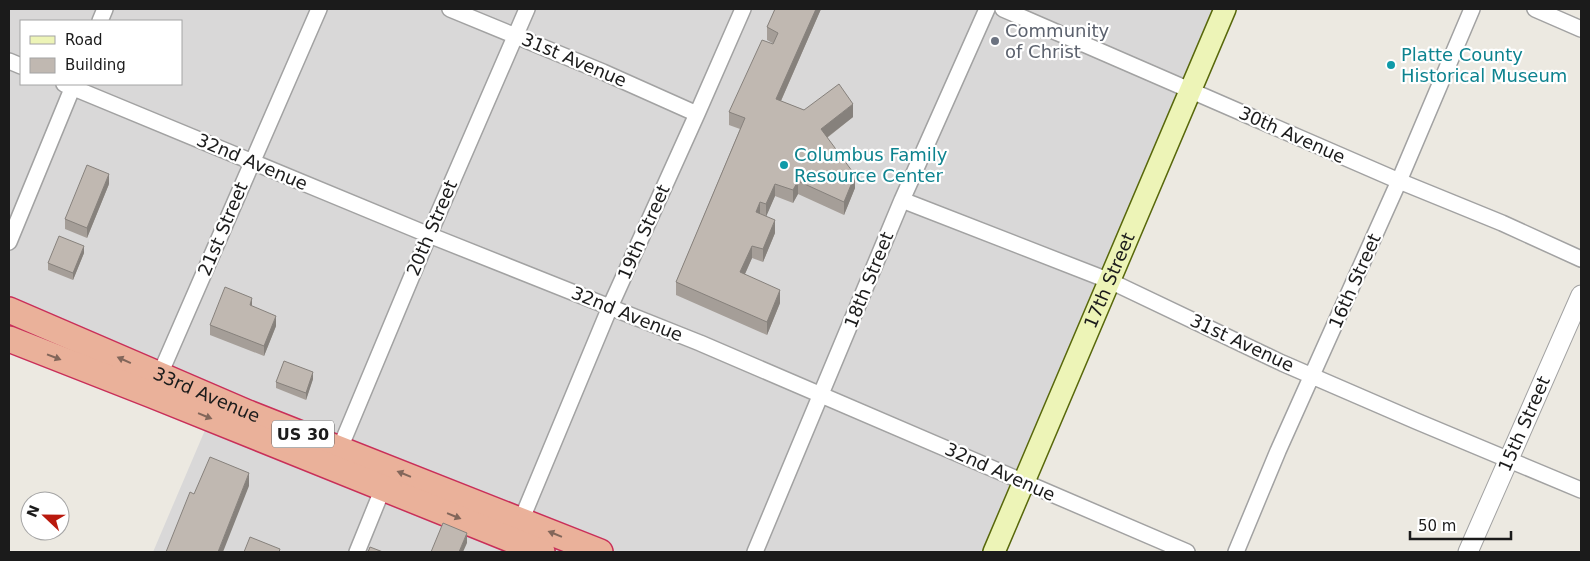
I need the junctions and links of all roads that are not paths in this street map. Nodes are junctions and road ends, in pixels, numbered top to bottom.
1 (319, 9) edge
2 (450, 9) edge
3 (527, 9) edge
4 (743, 9) edge
5 (986, 9) edge
6 (1004, 9) edge
7 (1225, 9) edge
8 (1472, 9) edge
9 (1535, 9) edge
10 (1581, 29) edge
11 (515, 35) junction
12 (70, 85) edge
13 (1190, 90) junction
14 (697, 114) junction
15 (252, 163) junction
16 (1399, 181) junction
17 (902, 200) junction
18 (429, 235) junction
19 (9, 242) edge
20 (1581, 258) edge
21 (1110, 281) junction
22 (1581, 295) edge
23 (610, 307) junction
24 (9, 310) edge
25 (9, 339) edge
26 (1312, 376) junction
27 (156, 385) junction
28 (821, 395) junction
29 (340, 448) junction
30 (1508, 460) junction
31 (1024, 482) junction
32 (383, 488) junction
33 (1581, 490) edge
34 (517, 530) junction
35 (591, 550) edge
36 (357, 552) edge
37 (542, 552) edge
38 (756, 552) edge
39 (994, 552) edge
40 (1187, 552) edge
41 (1236, 552) edge
42 (1468, 552) edge

1 - 15 street, 21st Street
2 - 11 street, 31st Avenue
3 - 11 street, 20th Street
4 - 14 street, 19th Street
5 - 17 street, 18th Street
6 - 13 street, 30th Avenue
7 - 13 main road, 17th Street
8 - 16 street, 16th Street
9 - 10 street
11 - 14 street, 31st Avenue
11 - 18 street, 20th Street
12 - 15 street, 32nd Avenue
12 - 19 street
13 - 16 street, 30th Avenue
13 - 21 main road, 17th Street
14 - 23 street, 19th Street
15 - 18 street, 32nd Avenue
15 - 27 street, 21st Street
16 - 20 street, 30th Avenue
16 - 26 street, 16th Street
17 - 21 street, 31st Avenue
17 - 28 street, 18th Street
18 - 23 street, 32nd Avenue
18 - 29 street, 20th Street
21 - 26 street, 31st Avenue
21 - 31 main road, 17th Street
22 - 30 street, 15th Street
23 - 28 street, 32nd Avenue
23 - 34 street, 19th Street
27 -> 24 highway, 33rd Avenue / US 30
25 -> 27 highway, 33rd Avenue / US 30
26 - 30 street, 31st Avenue
26 - 41 street, 16th Street
27 - 29 highway, 33rd Avenue / US 30
27 -> 32 highway, 33rd Avenue / US 30
28 - 31 street, 32nd Avenue
28 - 38 street, 18th Street
34 -> 29 highway, 33rd Avenue / US 30
30 - 33 street, 31st Avenue
30 - 42 street, 15th Street
31 - 39 main road, 17th Street
31 - 40 street, 32nd Avenue
32 -> 34 highway, 33rd Avenue / US 30
32 - 36 street
35 -> 34 highway, 33rd Avenue / US 30
34 - 37 highway, 33rd Avenue / US 30

